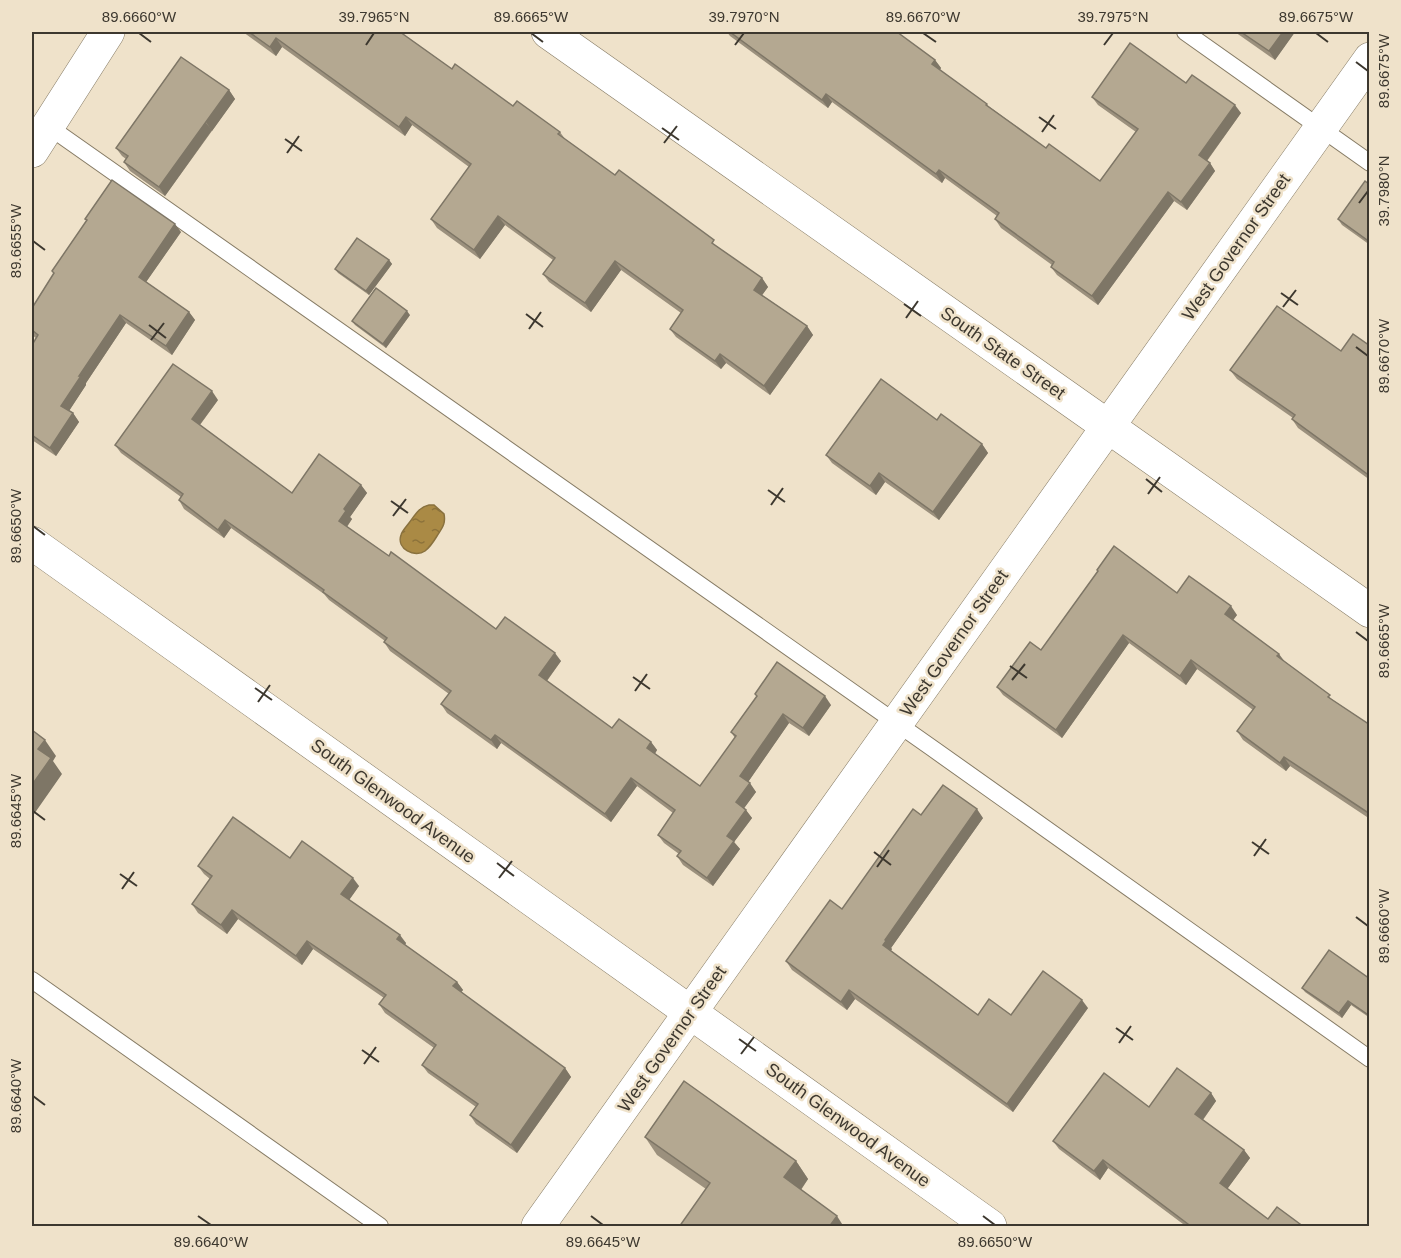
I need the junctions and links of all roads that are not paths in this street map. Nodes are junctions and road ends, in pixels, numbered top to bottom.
1 (108, 32) edge
2 (548, 32) edge
3 (1185, 32) edge
4 (1370, 59) edge
5 (1320, 128) junction
6 (40, 139) edge
7 (1370, 163) edge
8 (1108, 426) junction
9 (32, 543) edge
10 (1370, 611) edge
11 (896, 723) junction
12 (32, 980) edge
13 (691, 1013) junction
14 (1370, 1059) edge
15 (380, 1227) edge
16 (538, 1227) edge
17 (990, 1227) edge

1 - 6 street
2 - 8 street, South State Street
3 - 5 lane
4 - 5 street, West Governor Street
5 - 7 lane
5 - 8 street, West Governor Street
6 - 11 lane
8 - 10 street, South State Street
8 - 11 street, West Governor Street
9 - 13 street, South Glenwood Avenue
11 - 13 street, West Governor Street
11 - 14 lane
12 - 15 lane
13 - 16 street, West Governor Street
13 - 17 street, South Glenwood Avenue

